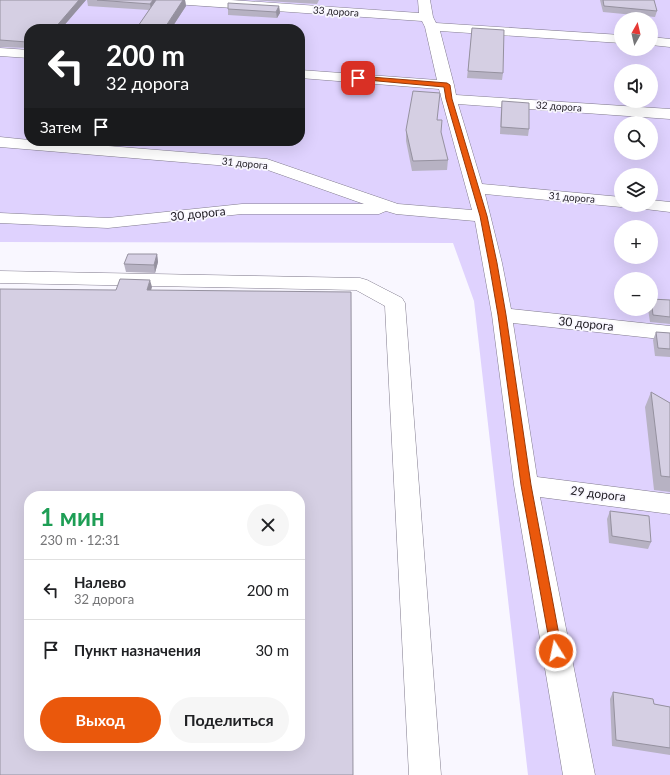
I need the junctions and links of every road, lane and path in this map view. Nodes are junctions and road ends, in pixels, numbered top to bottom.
1 (174, 0) edge
2 (427, 15) edge
3 (614, 38) edge
4 (658, 41) edge
5 (670, 42) edge
6 (0, 52) edge
7 (24, 54) edge
8 (305, 75) edge
9 (448, 92) junction
10 (670, 114) edge
11 (0, 142) edge
12 (24, 144) edge
13 (49, 146) edge
14 (475, 188) junction
15 (614, 201) edge
16 (658, 205) edge
17 (670, 206) edge
18 (396, 209) junction
19 (483, 216) junction
20 (0, 218) edge
21 (0, 277) edge
22 (502, 315) junction
23 (670, 333) edge
24 (526, 485) junction
25 (670, 504) edge
26 (584, 774) edge
27 (425, 775) edge

1 - 2 street, 33 дорога
2 - 3 street, 33 дорога
2 - 9 street
4 - 5 street
6 - 7 street
8 - 9 street, 32 дорога
9 - 10 street, 32 дорога
9 - 14 street
11 - 12 street, 31 дорога
13 - 18 street, 31 дорога
14 - 15 street, 31 дорога
14 - 19 street
16 - 17 street
18 - 19 street, 31 дорога
18 - 20 street, 30 дорога
19 - 22 street
21 - 27 street
22 - 23 street, 30 дорога
22 - 24 street
24 - 25 street, 29 дорога
24 - 26 street

